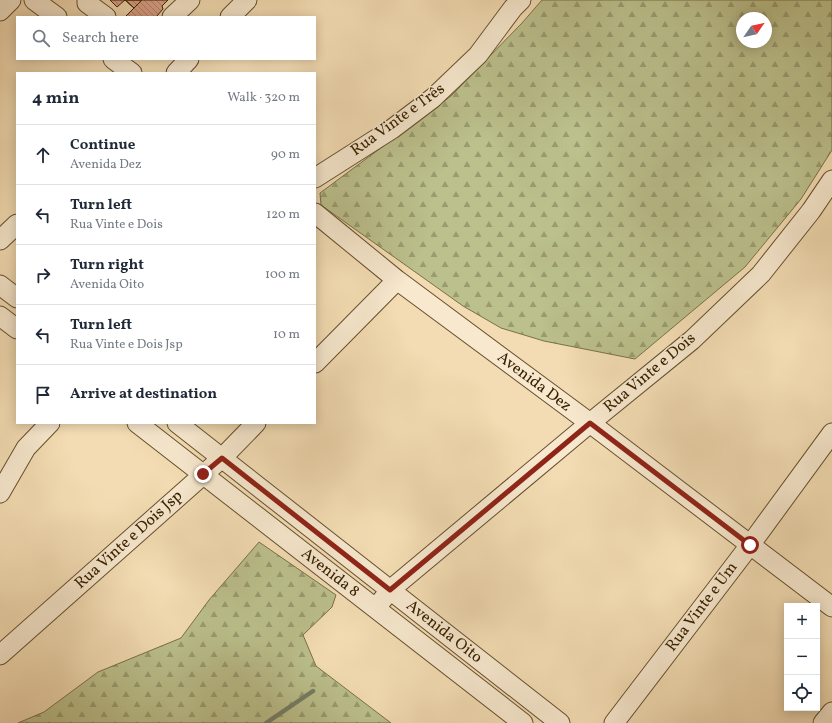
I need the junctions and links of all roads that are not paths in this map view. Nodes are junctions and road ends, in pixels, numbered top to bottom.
1 (11, 0) edge
2 (34, 0) edge
3 (87, 0) edge
4 (190, 0) edge
5 (247, 0) edge
6 (513, 3) edge
7 (0, 11) edge
8 (56, 16) edge
9 (105, 16) edge
10 (173, 16) edge
11 (231, 16) edge
12 (114, 60) edge
13 (188, 60) edge
14 (131, 72) edge
15 (177, 72) edge
16 (316, 177) edge
17 (832, 180) edge
18 (316, 214) edge
19 (16, 225) edge
20 (0, 240) edge
21 (397, 280) junction
22 (0, 285) edge
23 (16, 297) edge
24 (0, 316) edge
25 (16, 328) edge
26 (316, 362) edge
27 (590, 423) junction
28 (49, 424) edge
29 (138, 424) edge
30 (178, 424) edge
31 (255, 424) edge
32 (832, 433) edge
33 (222, 458) junction
34 (203, 474) junction
35 (0, 493) edge
36 (750, 545) junction
37 (390, 590) junction
38 (832, 606) edge
39 (376, 608) junction
40 (459, 644) junction
41 (0, 655) edge
42 (446, 663) junction
43 (832, 712) edge
44 (523, 723) edge
45 (560, 723) edge
46 (614, 723) edge
47 (823, 723) edge

1 - 7 street
2 - 8 street
3 - 9 street
4 - 10 street
5 - 11 street
6 - 16 street, Rua Vinte e Três
12 - 14 street
13 - 15 street
17 - 27 street, Rua Vinte e Dois
18 - 21 street, Avenida Dez
19 - 20 street
21 - 26 street
21 - 27 street, Avenida Dez
22 - 23 street
24 - 25 street
27 - 36 street, Avenida Dez
27 - 37 street, Rua Vinte e Dois
28 - 35 street
29 - 34 street, Avenida 8
30 - 33 street, Avenida Oito
31 - 33 street, Rua Vinte e Dois Jsp
32 - 36 street, Rua Vinte e Um
33 - 34 street, Rua Vinte e Dois Jsp
33 - 37 street, Avenida Oito
34 - 39 street, Avenida 8
34 - 41 street, Rua Vinte e Dois Jsp
36 - 38 street, Avenida Dez
36 - 46 street, Rua Vinte e Um
37 - 39 street, Rua Vinte e Dois
37 - 40 street, Avenida Oito
39 - 42 street, Avenida 8
40 - 42 street
40 - 45 street, Avenida Oito
42 - 44 street, Avenida 8
43 - 47 street

